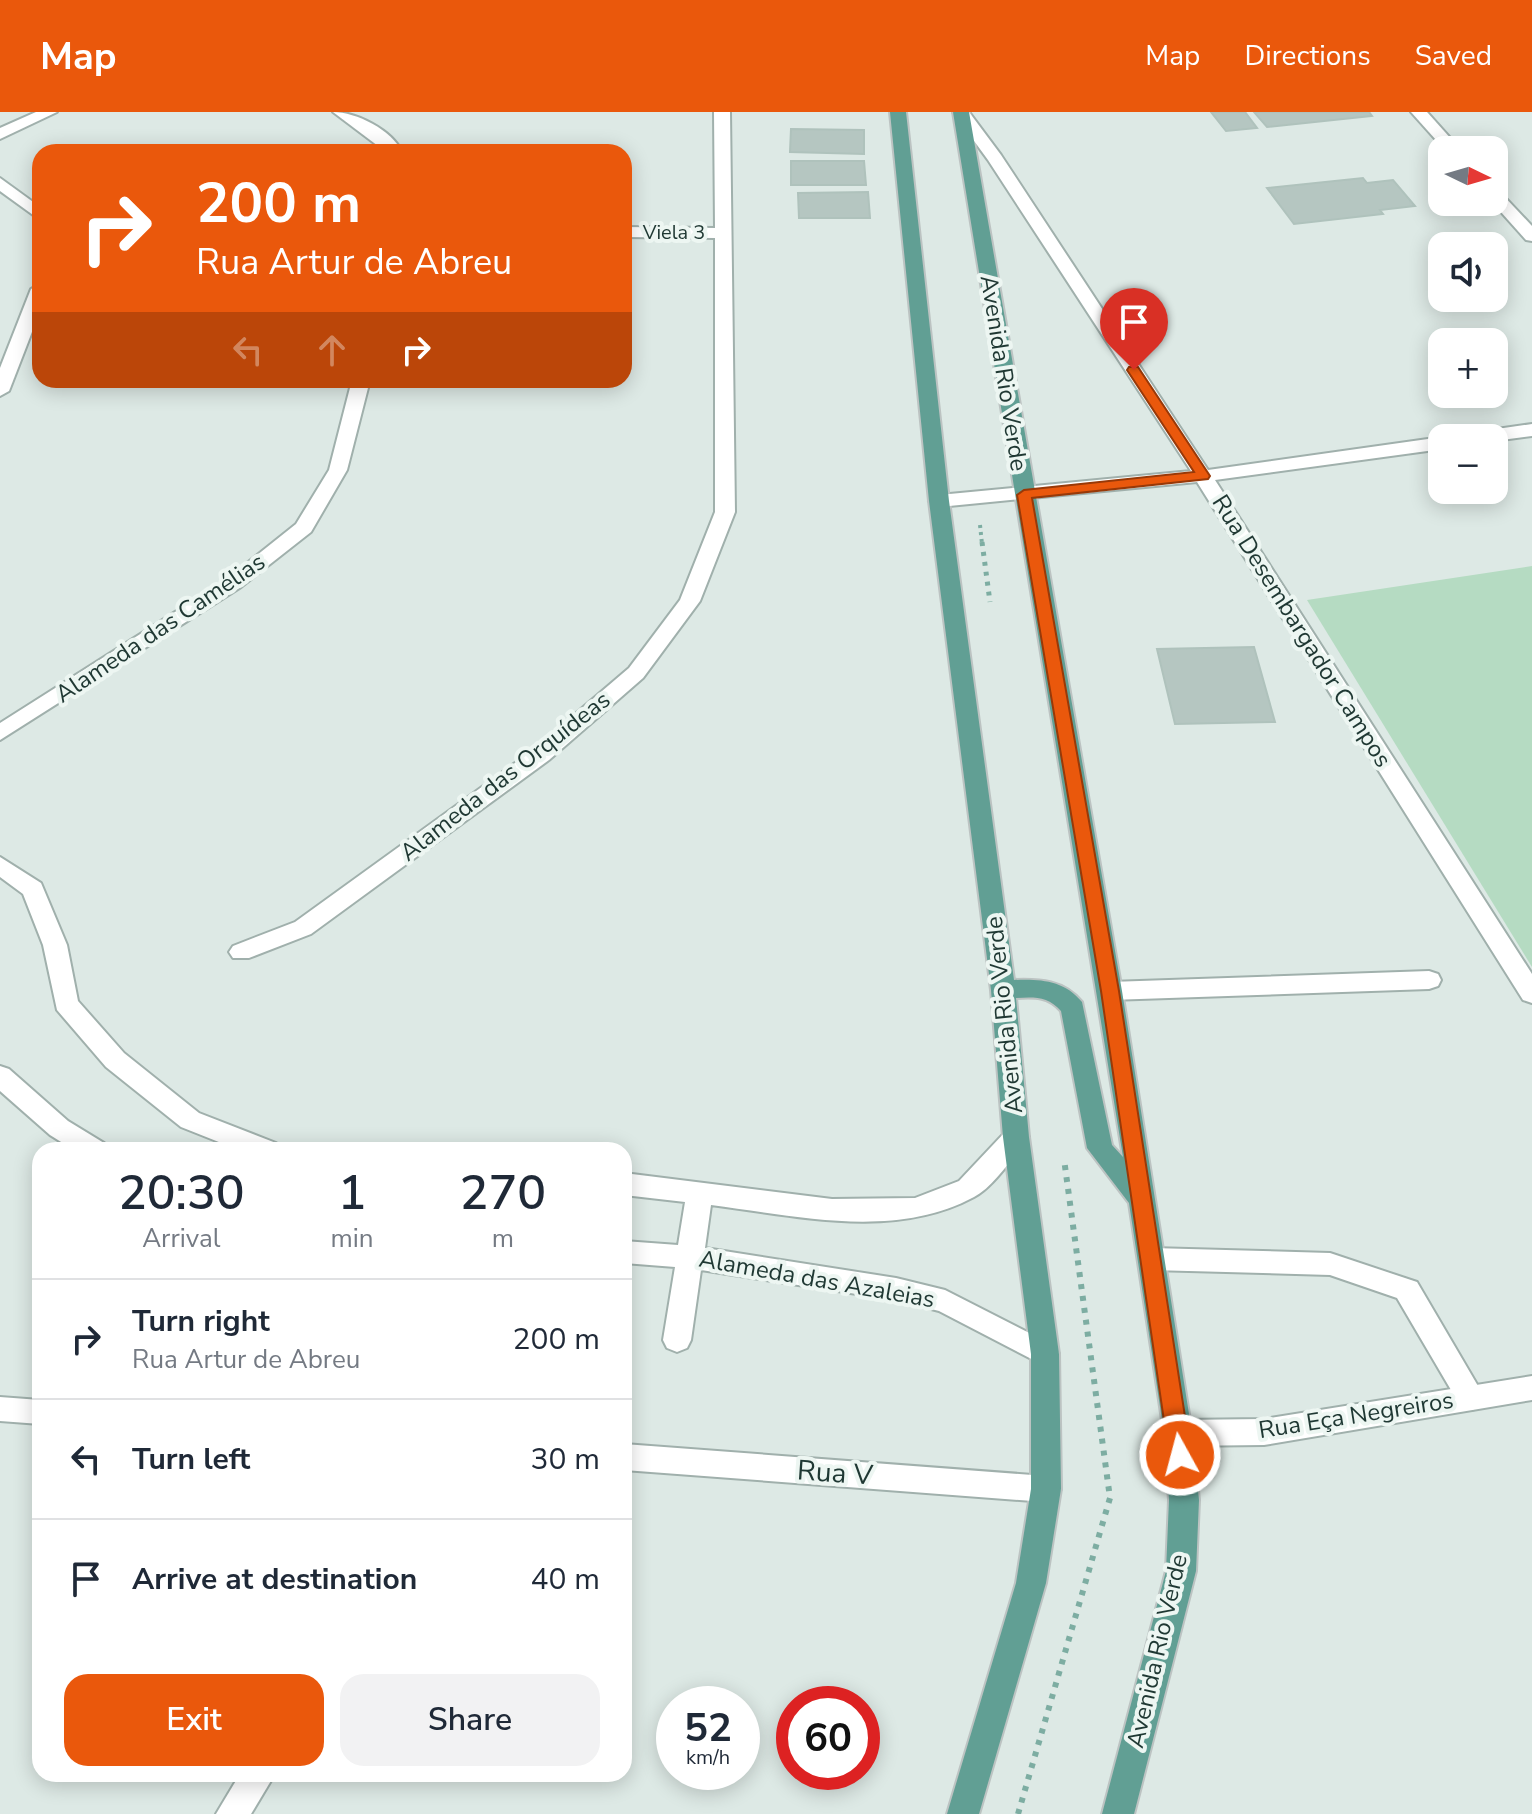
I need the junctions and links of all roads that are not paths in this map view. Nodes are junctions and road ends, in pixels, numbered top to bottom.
1 (49, 112) edge
2 (341, 112) edge
3 (722, 112) edge
4 (898, 112) edge
5 (961, 112) edge
6 (1419, 112) edge
7 (0, 134) edge
8 (1440, 136) edge
9 (389, 144) edge
10 (0, 183) edge
11 (32, 209) edge
12 (1508, 210) edge
13 (632, 232) edge
14 (725, 233) junction
15 (1532, 236) edge
16 (32, 309) edge
17 (359, 388) edge
18 (0, 391) edge
19 (1532, 430) edge
20 (1508, 433) edge
21 (1428, 445) edge
22 (1203, 476) junction
23 (1024, 495) junction
24 (939, 501) junction
25 (0, 733) edge
26 (0, 865) edge
27 (241, 952) dead end
28 (1429, 980) dead end
29 (1003, 990) junction
30 (1110, 991) junction
31 (1532, 994) edge
32 (0, 1076) edge
33 (1016, 1137) junction
34 (82, 1142) edge
35 (244, 1142) edge
36 (632, 1185) edge
37 (700, 1191) junction
38 (1141, 1199) junction
39 (632, 1253) edge
40 (689, 1257) junction
41 (1152, 1259) junction
42 (677, 1340) dead end
43 (1045, 1354) junction
44 (1532, 1388) edge
45 (1471, 1398) junction
46 (0, 1409) edge
47 (32, 1411) edge
48 (1178, 1433) junction
49 (632, 1458) edge
50 (1046, 1489) junction
51 (254, 1782) edge
52 (232, 1814) edge
53 (963, 1814) edge
54 (1118, 1814) edge

1 - 7 street
2 - 9 street
3 - 14 street, Alameda das Orquídeas
4 - 24 main road, Avenida Rio Verde
5 - 22 street, Rua Desembargador Campos
5 - 23 main road, Avenida Rio Verde
6 - 8 street
10 - 11 street
12 - 15 street
13 - 14 street, Viela 3
14 - 27 street, Alameda das Orquídeas
16 - 18 street
17 - 25 street, Alameda das Camélias
19 - 20 street
21 - 22 street
22 - 23 street
22 - 31 street, Rua Desembargador Campos
23 - 24 street
23 - 30 main road, Avenida Rio Verde
24 - 29 main road, Avenida Rio Verde
26 - 35 street
28 - 30 street
29 - 33 main road, Avenida Rio Verde
29 - 38 main road
30 - 38 main road, Avenida Rio Verde
32 - 34 street
33 - 37 street
33 - 43 main road, Avenida Rio Verde
36 - 37 street
37 - 40 street
38 - 41 main road, Avenida Rio Verde
39 - 40 street, Alameda das Azaleias
40 - 42 street
40 - 43 street, Alameda das Azaleias
41 - 45 street
41 - 48 main road, Avenida Rio Verde
43 - 50 main road, Avenida Rio Verde
44 - 45 street, Rua Eça Negreiros
45 - 48 street, Rua Eça Negreiros
46 - 47 street
48 - 54 main road, Avenida Rio Verde
49 - 50 street, Rua V
50 - 53 main road, Avenida Rio Verde
51 - 52 street

